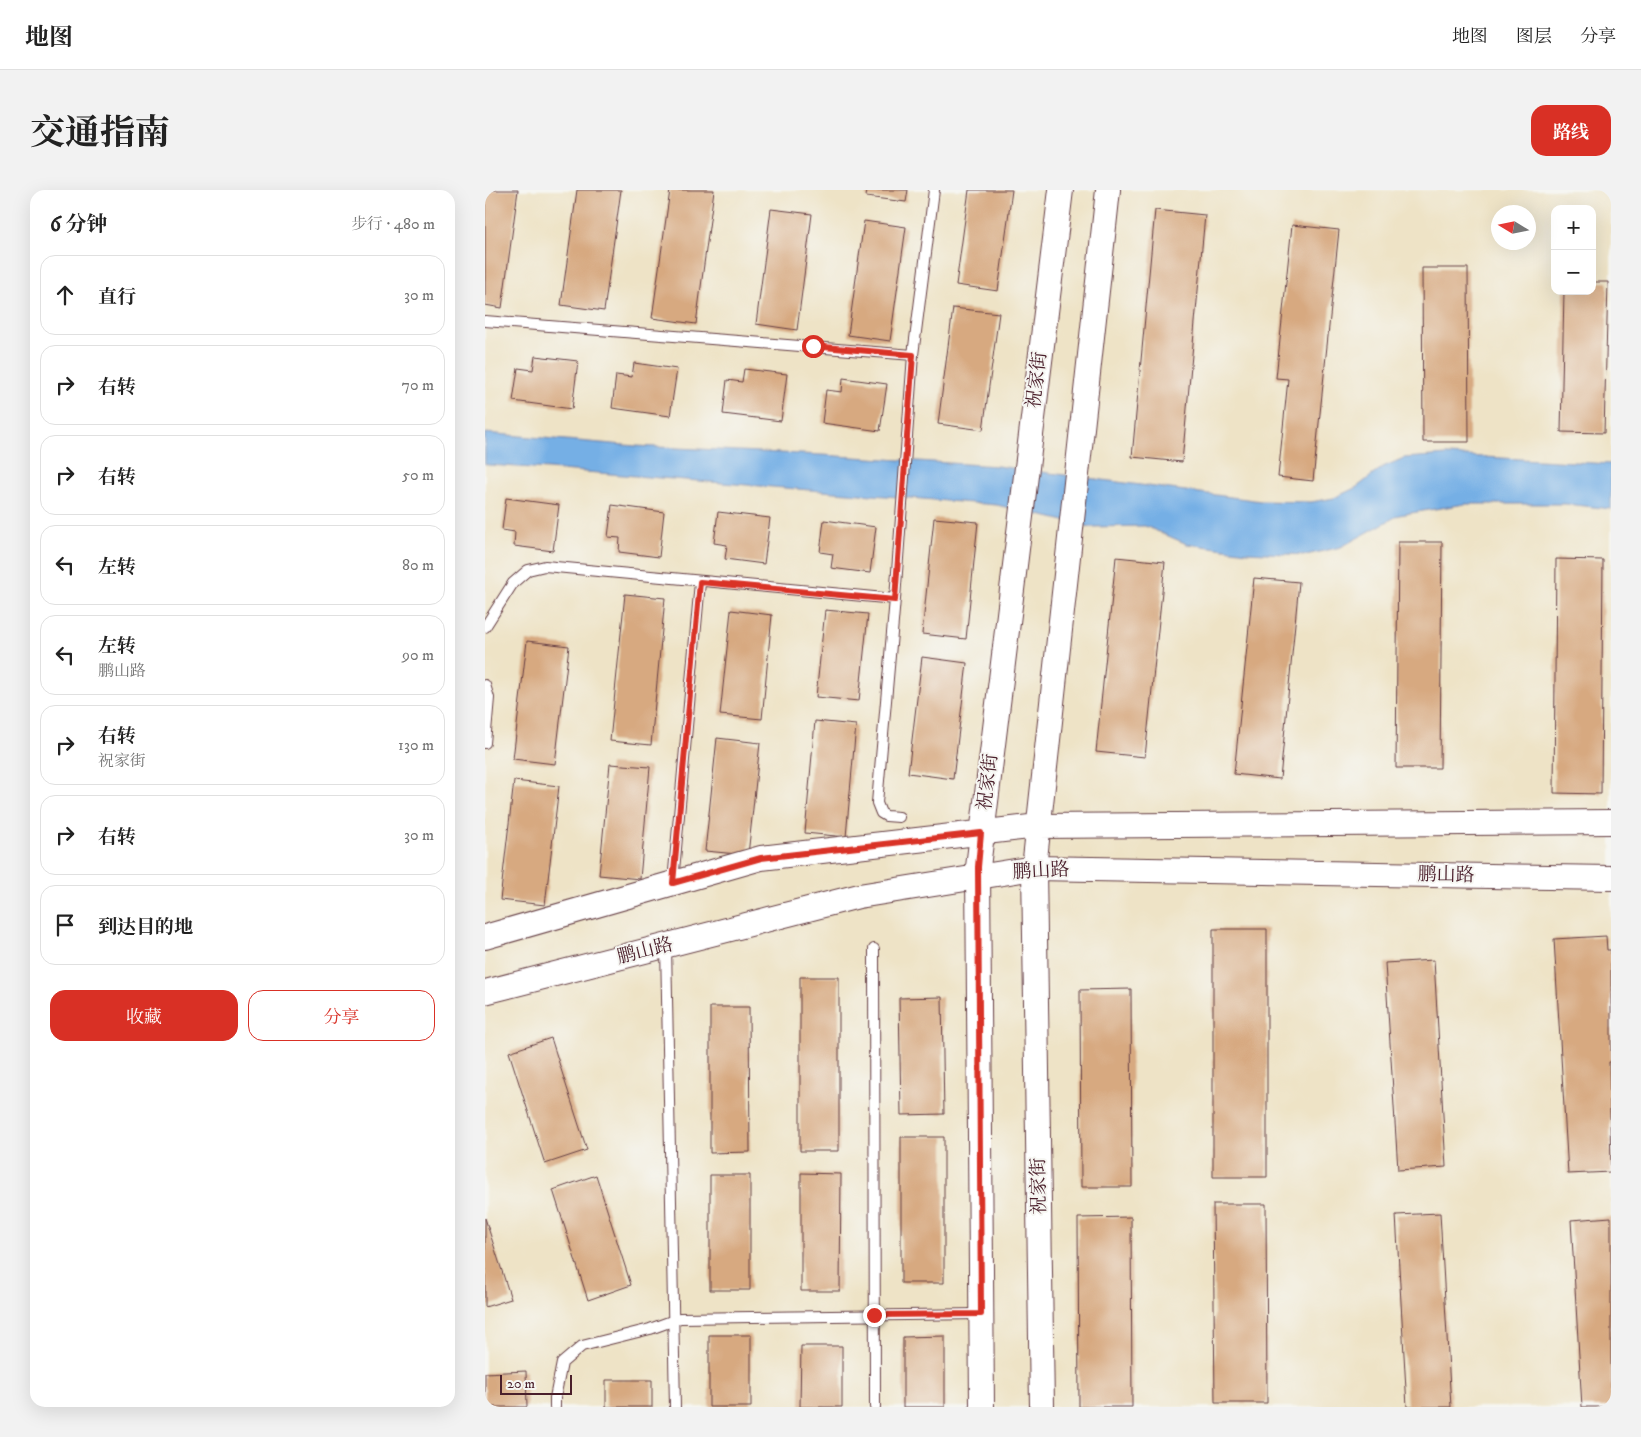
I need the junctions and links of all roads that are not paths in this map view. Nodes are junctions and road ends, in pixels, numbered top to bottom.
1 (934, 190) edge
2 (1061, 190) edge
3 (1108, 190) edge
4 (485, 321) edge
5 (913, 355) junction
6 (700, 582) junction
7 (895, 600) junction
8 (485, 627) edge
9 (485, 685) edge
10 (485, 743) edge
11 (899, 817) dead end
12 (1611, 822) edge
13 (1038, 826) junction
14 (981, 833) junction
15 (1034, 868) junction
16 (978, 877) junction
17 (1611, 878) edge
18 (673, 883) junction
19 (485, 937) edge
20 (666, 945) junction
21 (874, 949) dead end
22 (485, 992) edge
23 (981, 1314) junction
24 (874, 1315) junction
25 (674, 1320) junction
26 (555, 1407) edge
27 (675, 1407) edge
28 (875, 1407) edge
29 (982, 1407) edge
30 (1042, 1407) edge

1 - 5 lane
2 - 14 street, 祝家街
3 - 13 street, 祝家街
4 - 5 lane
5 - 7 lane
6 - 7 lane
6 - 8 lane
6 - 18 lane
7 - 11 lane
9 - 10 lane
12 - 13 street
13 - 14 street
13 - 15 street, 祝家街
14 - 16 street, 祝家街
14 - 18 street
15 - 16 street, 鹏山路
15 - 17 street, 鹏山路
15 - 30 street, 祝家街
16 - 20 street, 鹏山路
16 - 23 street, 祝家街
18 - 19 street
20 - 22 street, 鹏山路
20 - 25 lane
21 - 24 lane
23 - 24 lane
23 - 29 street, 祝家街
24 - 25 lane
24 - 28 lane
25 - 26 lane
25 - 27 lane

